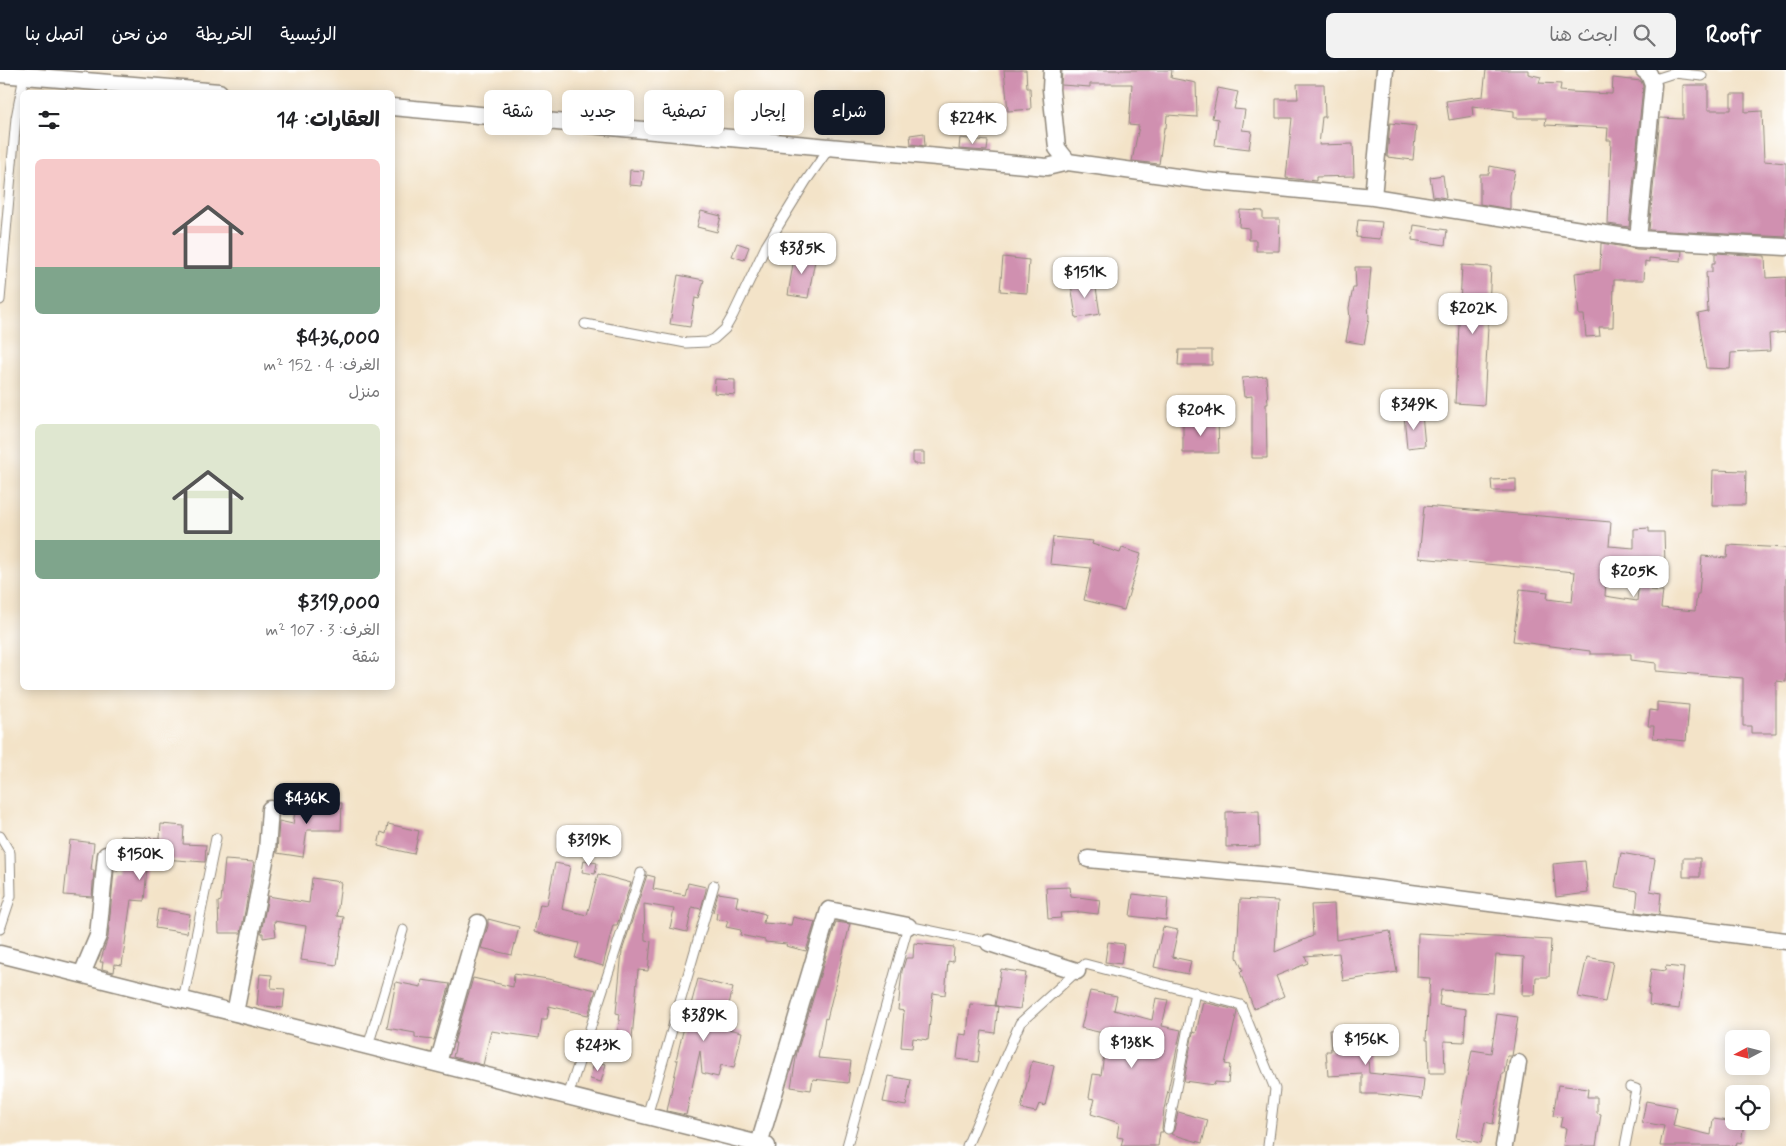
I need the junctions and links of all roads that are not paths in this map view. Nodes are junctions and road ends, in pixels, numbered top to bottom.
1 (1052, 70) edge
2 (1385, 70) edge
3 (0, 74) edge
4 (1648, 75) edge
5 (24, 76) junction
6 (1702, 76) dead end
7 (21, 90) edge
8 (195, 90) edge
9 (20, 97) edge
10 (395, 107) edge
11 (830, 147) junction
12 (1068, 162) junction
13 (1373, 197) junction
14 (1638, 239) junction
15 (1786, 247) edge
16 (0, 300) edge
17 (585, 324) dead end
18 (270, 809) dead end
19 (0, 836) edge
20 (216, 838) dead end
21 (106, 855) dead end
22 (1088, 859) dead end
23 (641, 874) dead end
24 (714, 885) dead end
25 (478, 923) dead end
26 (908, 926) junction
27 (0, 929) edge
28 (403, 930) dead end
29 (1786, 941) edge
30 (989, 943) joint
31 (0, 954) edge
32 (1077, 971) junction
33 (82, 974) junction
34 (1195, 992) junction
35 (183, 1000) junction
36 (235, 1013) junction
37 (368, 1046) junction
38 (438, 1063) junction
39 (1518, 1063) dead end
40 (1630, 1087) dead end
41 (568, 1096) junction
42 (647, 1116) junction
43 (1168, 1129) dead end
44 (763, 1145) edge
45 (846, 1146) edge
46 (966, 1146) edge
47 (1268, 1146) edge
48 (1504, 1146) edge
49 (1625, 1146) edge

1 - 12 street
2 - 13 street
3 - 5 street
4 - 6 lane
4 - 14 street
5 - 7 lane
5 - 8 street
9 - 16 lane
10 - 11 street
11 - 12 street
11 - 17 lane
12 - 13 street
13 - 14 street
14 - 15 street
18 - 36 street
19 - 27 lane
20 - 35 lane
21 - 33 street
22 - 29 street
23 - 41 lane
24 - 42 lane
25 - 38 street
26 - 30 lane
26 - 44 street
26 - 45 lane
28 - 37 lane
30 - 32 street
31 - 33 street
32 - 34 lane
32 - 46 lane
33 - 35 street
34 - 43 lane
34 - 47 lane
35 - 36 street
36 - 37 street
37 - 38 street
38 - 41 street
39 - 48 street
40 - 49 lane
41 - 42 street
42 - 44 street

